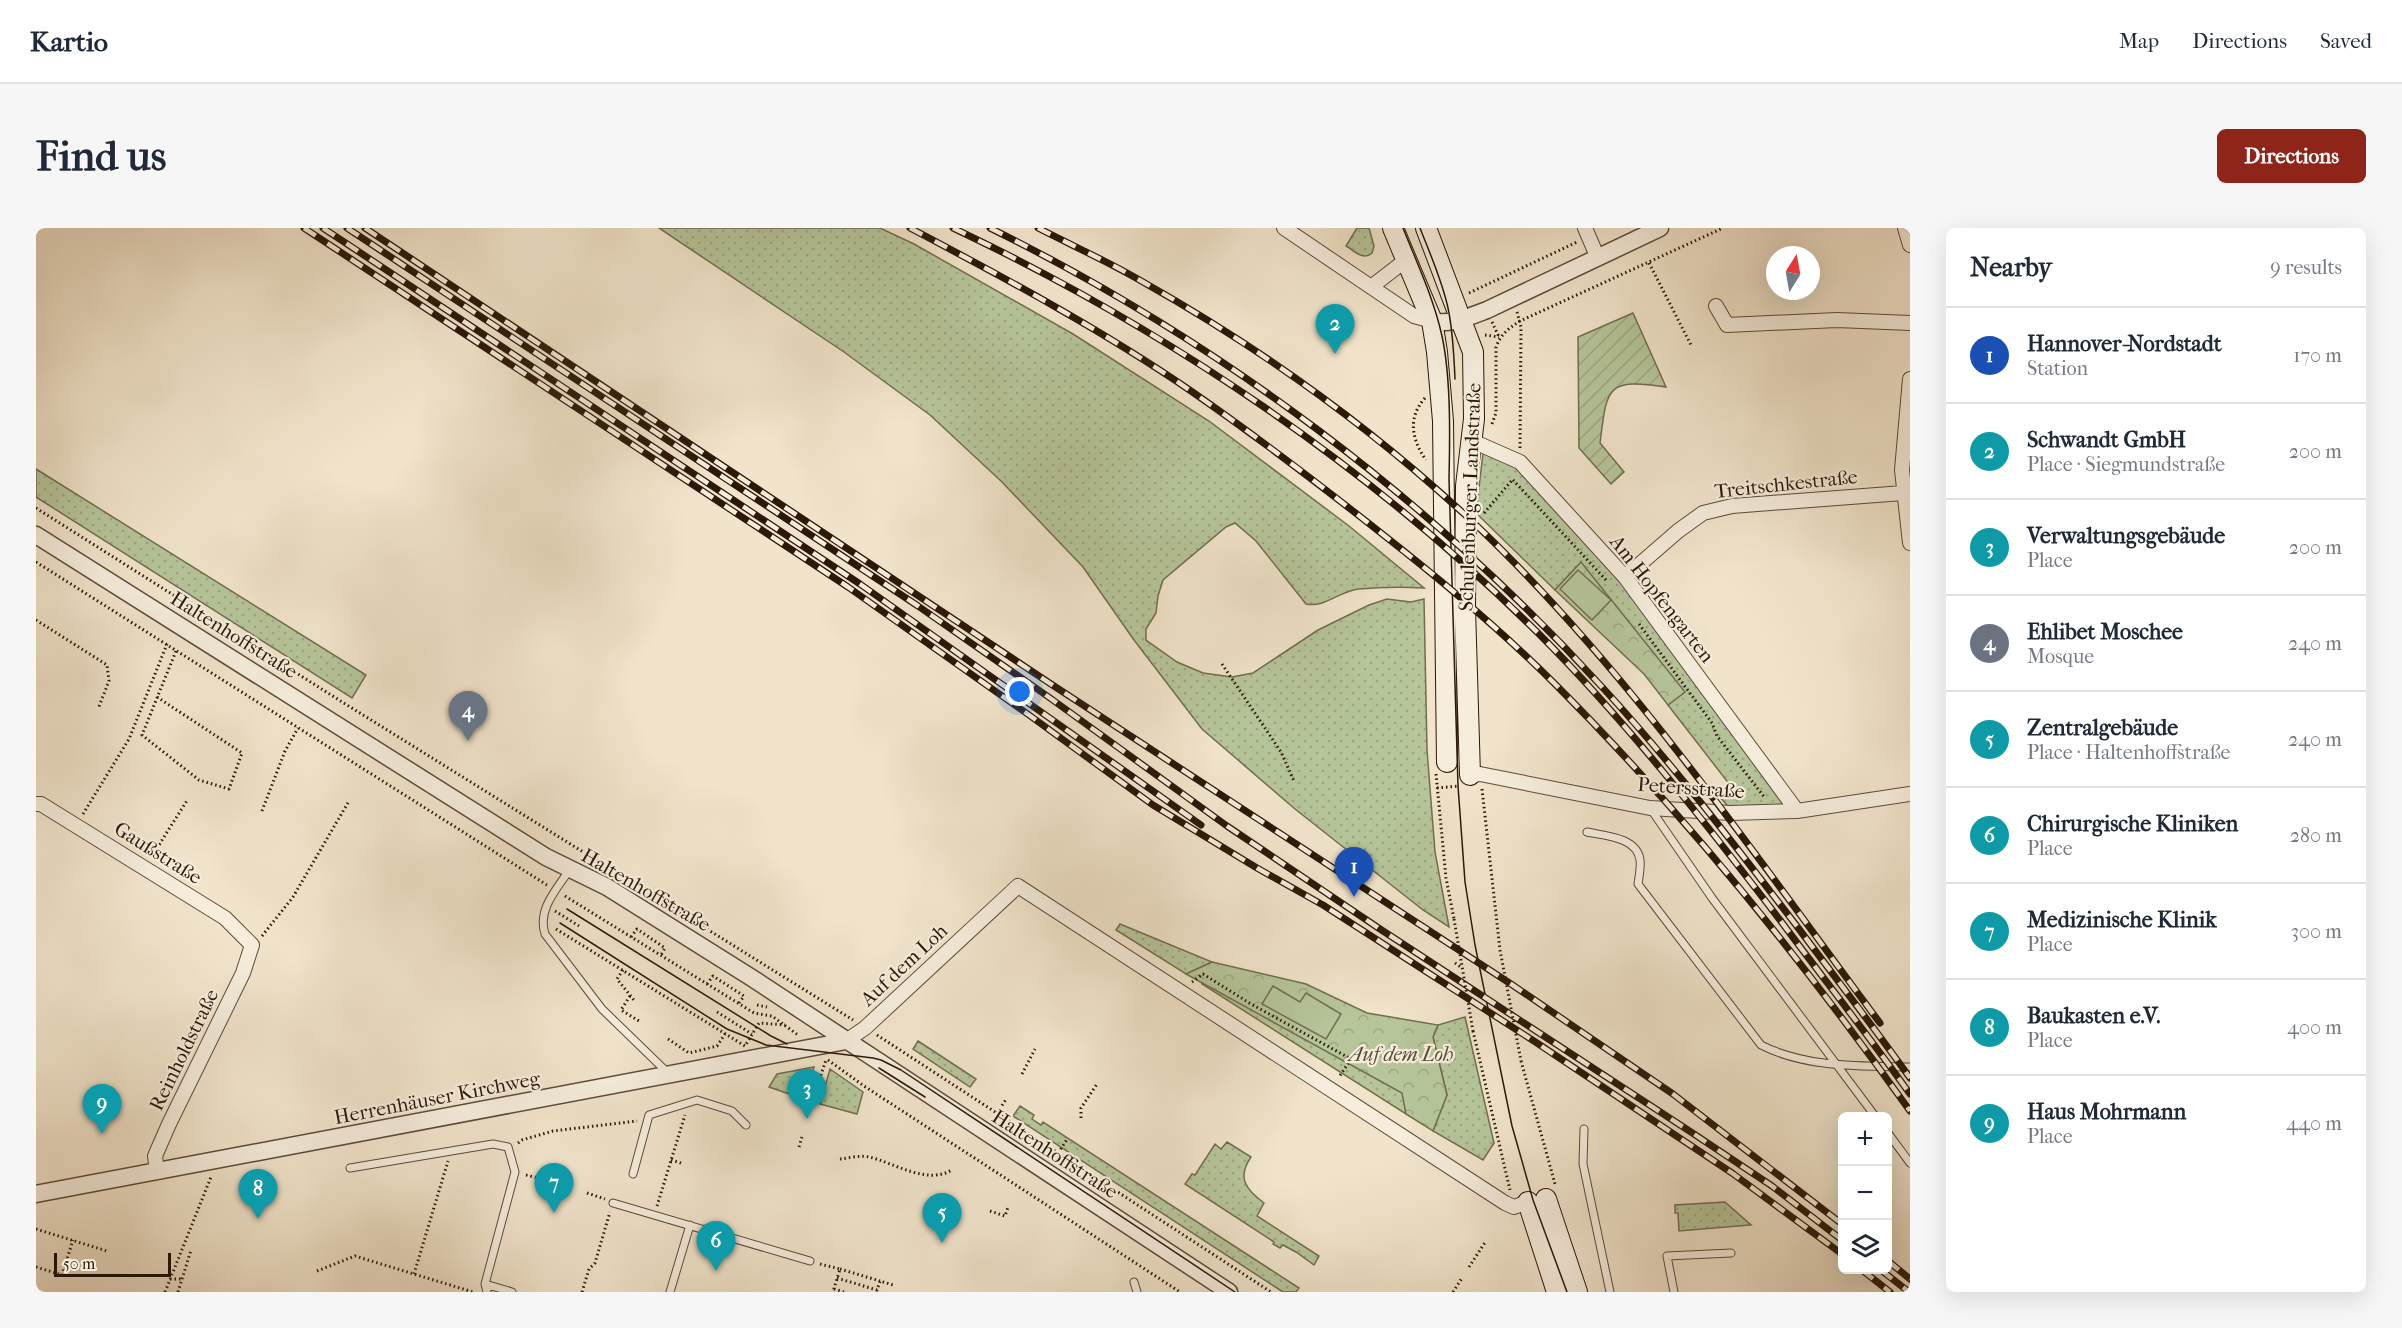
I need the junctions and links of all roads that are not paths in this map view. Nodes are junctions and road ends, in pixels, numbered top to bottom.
1 (1284, 228) edge
2 (1393, 228) edge
3 (1426, 228) edge
4 (1660, 228) edge
5 (1905, 228) edge
6 (1587, 232) edge
7 (1910, 245) edge
8 (1597, 256) junction
9 (1407, 260) junction
10 (1371, 287) junction
11 (1716, 306) dead end
12 (1462, 319) junction
13 (1432, 321) junction
14 (1910, 323) edge
15 (1910, 379) edge
16 (1470, 440) junction
17 (1903, 493) junction
18 (36, 535) edge
19 (1910, 543) edge
20 (1625, 577) junction
21 (1447, 762) dead end
22 (1476, 780) joint
23 (1910, 794) edge
24 (36, 804) edge
25 (1650, 808) junction
26 (1797, 810) junction
27 (1587, 832) dead end
28 (570, 869) junction
29 (252, 945) joint
30 (846, 1041) junction
31 (1836, 1065) junction
32 (1910, 1067) edge
33 (671, 1076) junction
34 (1872, 1112) edge
35 (746, 1125) dead end
36 (1584, 1129) dead end
37 (1892, 1140) edge
38 (1910, 1163) edge
39 (350, 1168) dead end
40 (157, 1172) junction
41 (633, 1174) dead end
42 (36, 1194) edge
43 (1529, 1199) junction
44 (613, 1203) road end
45 (690, 1225) junction
46 (1731, 1253) dead end
47 (810, 1261) road end
48 (1134, 1282) dead end
49 (486, 1288) edge
50 (512, 1292) edge
51 (670, 1292) edge
52 (1137, 1292) edge
53 (1229, 1292) edge
54 (1557, 1292) edge
55 (1577, 1292) edge
56 (1610, 1292) edge
57 (1674, 1292) edge

1 - 10 street
2 - 9 main road, Schulenburger Landstraße
3 - 12 main road, Schulenburger Landstraße
4 - 8 street
5 - 7 street
6 - 8 street
8 - 12 street
9 - 10 street
9 - 13 main road, Schulenburger Landstraße
10 - 13 street
11 - 14 street
12 - 13 street
12 - 16 main road, Schulenburger Landstraße
13 - 21 main road, Schulenburger Landstraße
15 - 17 street
16 - 20 street, Am Hopfengarten
16 - 22 main road, Schulenburger Landstraße
17 - 19 street
17 - 20 street, Treitschkestraße
18 - 28 street, Haltenhoffstraße
20 - 26 street, Am Hopfengarten
22 - 25 street, Petersstraße
23 - 26 street, Petersstraße
24 - 29 street, Gaußstraße
25 - 26 street, Petersstraße
25 - 31 lane
27 - 31 lane
28 - 30 street, Haltenhoffstraße
28 - 33 lane
29 - 40 street, Reinholdstraße
30 - 33 street, Herrenhäuser Kirchweg
30 - 43 street, Auf dem Loh
30 - 53 street, Haltenhoffstraße
31 - 32 lane
31 - 34 lane
33 - 40 street, Herrenhäuser Kirchweg
35 - 41 lane
36 - 56 lane
37 - 38 lane
39 - 49 lane
40 - 42 street, Herrenhäuser Kirchweg
43 - 54 main road
43 - 55 main road
44 - 45 lane
45 - 47 lane
45 - 51 lane
46 - 57 lane
48 - 52 lane
49 - 50 lane

